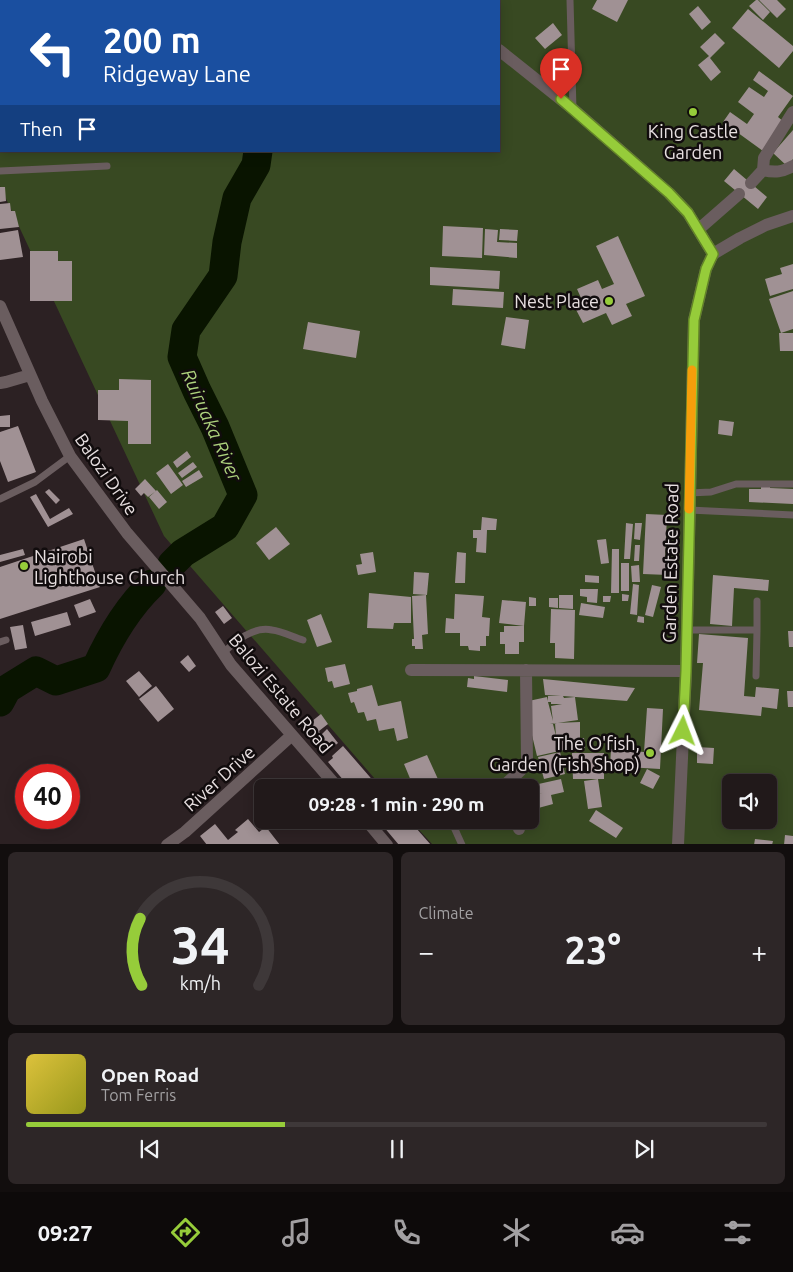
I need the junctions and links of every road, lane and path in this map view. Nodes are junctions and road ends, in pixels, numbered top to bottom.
1 (570, 0) edge
2 (500, 51) edge
3 (573, 109) junction
4 (793, 112) edge
5 (107, 166) dead end
6 (793, 166) edge
7 (0, 170) edge
8 (763, 170) junction
9 (751, 183) dead end
10 (739, 194) dead end
11 (793, 216) edge
12 (699, 229) junction
13 (713, 254) junction
14 (0, 306) edge
15 (30, 375) junction
16 (0, 383) edge
17 (70, 456) junction
18 (793, 484) edge
19 (689, 493) junction
20 (0, 499) edge
21 (689, 510) junction
22 (793, 515) edge
23 (757, 601) dead end
24 (200, 618) joint
25 (687, 630) junction
26 (757, 630) junction
27 (303, 640) dead end
28 (223, 654) junction
29 (411, 670) dead end
30 (526, 670) junction
31 (686, 671) junction
32 (756, 676) dead end
33 (292, 735) junction
34 (330, 779) edge
35 (511, 779) edge
36 (374, 829) edge
37 (455, 829) edge
38 (167, 844) edge
39 (387, 844) edge
40 (462, 844) edge
41 (678, 844) edge

1 - 3 lane
2 - 3 street
3 - 12 street
4 - 8 street
5 - 7 lane
6 - 8 street
8 - 9 street
10 - 12 street
11 - 13 street
12 - 13 street
13 - 19 street, Garden Estate Road
14 - 15 street, Balozi Drive
15 - 16 street
15 - 17 street, Balozi Drive
17 - 20 lane
17 - 24 street, Balozi Drive
18 - 19 lane
19 - 21 street, Garden Estate Road
21 - 22 lane
21 - 25 street, Garden Estate Road
23 - 26 lane
24 - 28 street, Balozi Estate Road
25 - 26 lane
25 - 31 street, Garden Estate Road
26 - 32 lane
27 - 28 lane
28 - 33 street, Balozi Estate Road
29 - 30 street
30 - 31 street
30 - 35 street
31 - 41 street, Garden Estate Road
33 - 34 street, Balozi Estate Road
33 - 38 street, River Drive
36 - 39 street
37 - 40 lane

